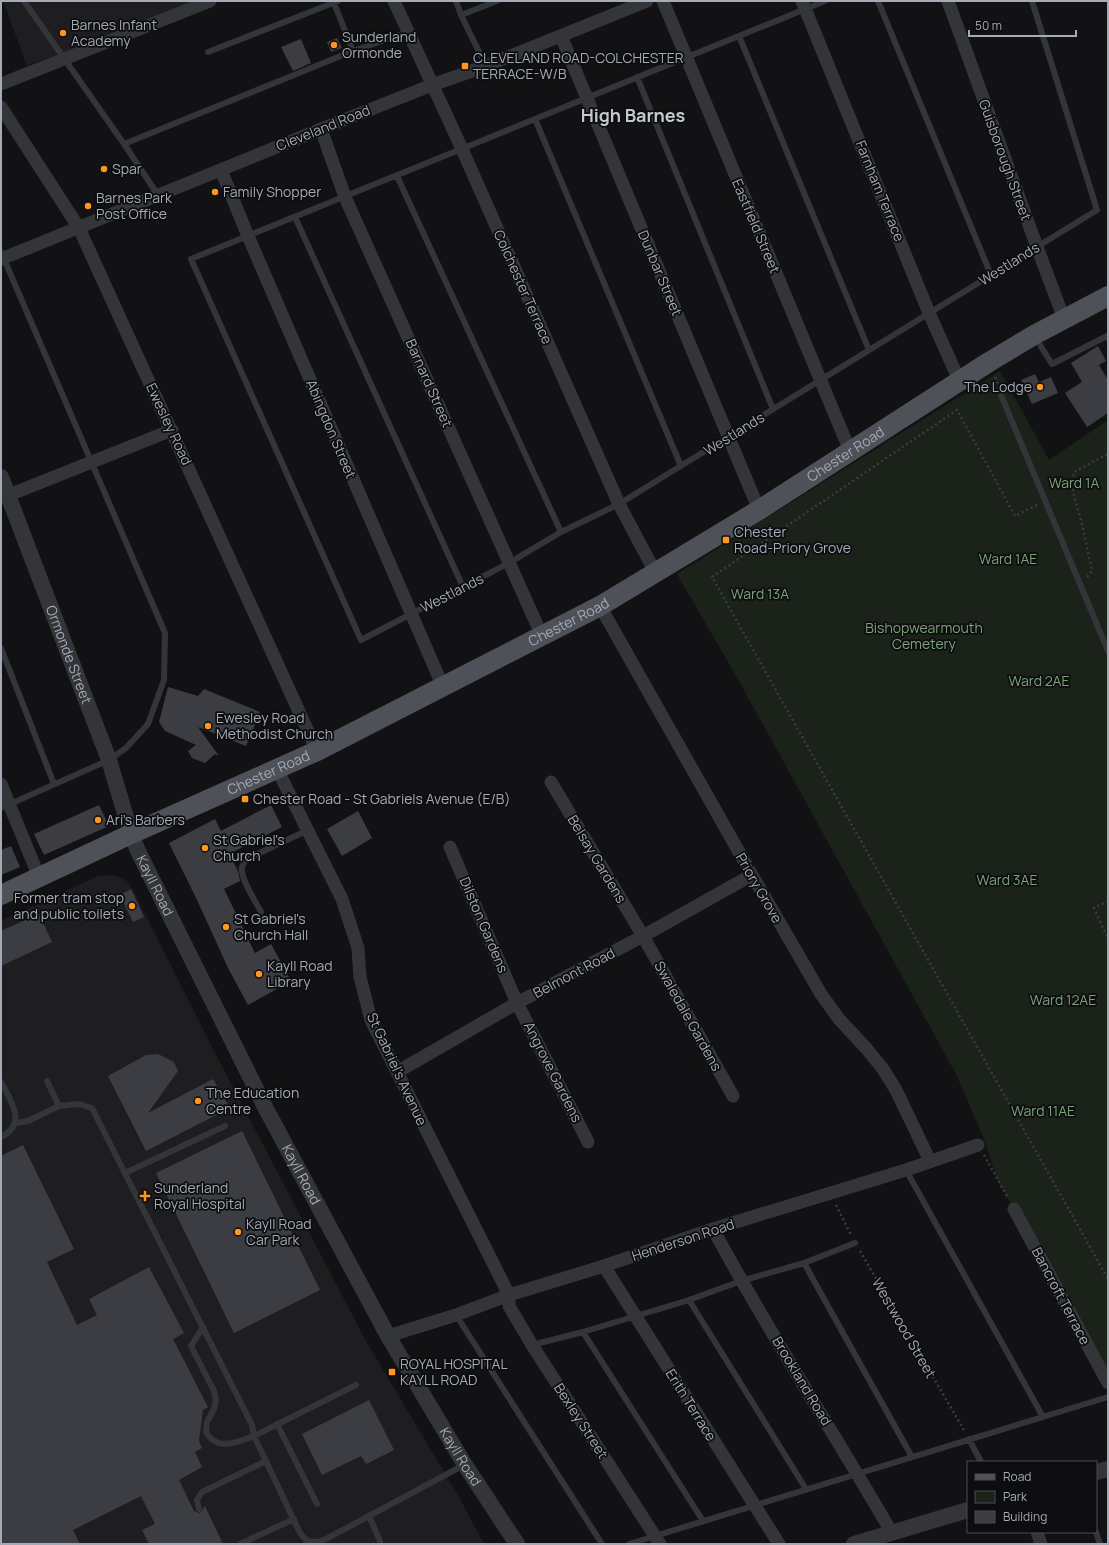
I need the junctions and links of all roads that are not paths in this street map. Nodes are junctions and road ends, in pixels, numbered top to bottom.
1 (24, 1) edge
2 (210, 1) edge
3 (394, 1) edge
4 (456, 1) edge
5 (497, 1) edge
6 (647, 1) edge
7 (663, 1) edge
8 (825, 1) edge
9 (878, 1) edge
10 (948, 1) edge
11 (1032, 1) edge
12 (336, 2) edge
13 (804, 5) edge
14 (461, 15) junction
15 (408, 32) junction
16 (561, 36) junction
17 (739, 36) junction
18 (353, 51) junction
19 (208, 52) dead end
20 (63, 58) junction
21 (686, 58) junction
22 (486, 66) junction
23 (637, 77) junction
24 (1, 84) edge
25 (432, 85) junction
26 (587, 98) junction
27 (1, 107) edge
28 (536, 119) junction
29 (321, 128) junction
30 (124, 144) junction
31 (462, 149) junction
32 (221, 170) junction
33 (397, 176) junction
34 (158, 195) junction
35 (345, 197) junction
36 (295, 217) junction
37 (79, 228) junction
38 (248, 236) junction
39 (1036, 247) junction
40 (2, 256) edge
41 (991, 275) junction
42 (1108, 296) edge
43 (929, 313) junction
44 (1064, 319) junction
45 (1034, 335) junction
46 (1108, 338) edge
47 (869, 350) junction
48 (820, 380) junction
49 (959, 380) junction
50 (1002, 396) dead end
51 (773, 409) junction
52 (172, 430) junction
53 (728, 437) junction
54 (850, 451) junction
55 (91, 462) junction
56 (681, 466) junction
57 (1, 477) edge
58 (9, 495) junction
59 (619, 504) junction
60 (758, 510) junction
61 (561, 532) junction
62 (509, 563) junction
63 (654, 572) junction
64 (463, 588) junction
65 (600, 606) junction
66 (411, 614) junction
67 (542, 636) junction
68 (1, 648) edge
69 (1108, 651) edge
70 (443, 687) junction
71 (317, 751) junction
72 (109, 760) junction
73 (277, 769) junction
74 (551, 782) dead end
75 (1, 784) edge
76 (54, 784) junction
77 (5, 806) edge
78 (308, 830) junction
79 (131, 834) junction
80 (450, 847) dead end
81 (752, 875) junction
82 (39, 877) junction
83 (1, 895) edge
84 (261, 912) dead end
85 (643, 936) junction
86 (517, 1003) junction
87 (397, 1072) junction
88 (47, 1080) dead end
89 (1, 1082) edge
90 (733, 1096) dead end
91 (59, 1106) junction
92 (16, 1123) junction
93 (225, 1126) dead end
94 (1, 1137) edge
95 (588, 1142) dead end
96 (978, 1145) road end
97 (930, 1161) junction
98 (906, 1170) junction
99 (125, 1173) junction
100 (1014, 1209) road end
101 (713, 1230) junction
102 (855, 1244) road end
103 (804, 1263) junction
104 (604, 1266) junction
105 (741, 1281) junction
106 (509, 1295) junction
107 (689, 1300) junction
108 (456, 1315) junction
109 (635, 1316) junction
110 (203, 1327) junction
111 (583, 1332) junction
112 (388, 1336) junction
113 (532, 1345) junction
114 (1108, 1383) edge
115 (356, 1385) dead end
116 (1108, 1397) edge
117 (1043, 1417) junction
118 (277, 1424) junction
119 (254, 1436) junction
120 (969, 1439) junction
121 (912, 1457) junction
122 (266, 1461) junction
123 (980, 1461) edge
124 (465, 1465) junction
125 (1108, 1469) edge
126 (1097, 1472) edge
127 (858, 1474) junction
128 (806, 1489) junction
129 (316, 1504) dead end
130 (755, 1505) junction
131 (199, 1509) dead end
132 (967, 1510) edge
133 (369, 1516) junction
134 (294, 1519) junction
135 (703, 1521) junction
136 (892, 1533) junction
137 (1037, 1533) edge
138 (1096, 1533) edge
139 (657, 1540) edge
140 (380, 1541) dead end
141 (307, 1543) edge
142 (858, 1543) edge
143 (240, 1544) edge
144 (517, 1544) edge
145 (602, 1544) edge
146 (629, 1544) edge
147 (778, 1544) edge
148 (1041, 1544) edge
149 (1100, 1544) edge

1 - 20 lane
2 - 20 street
3 - 15 street, Colchester Terrace
4 - 14 lane
5 - 14 lane
6 - 16 street, Cleveland Road
7 - 21 street, Eastfield Street
8 - 13 lane
9 - 41 lane
10 - 39 street, Guisborough Street
11 - 39 lane, Westlands
12 - 18 lane
12 - 19 lane
13 - 17 lane
13 - 43 street, Farnham Terrace
14 - 22 lane
15 - 18 lane
15 - 25 street, Colchester Terrace
16 - 22 street, Cleveland Road
16 - 26 street, Dunbar Street
17 - 21 lane
17 - 47 lane
18 - 30 lane
20 - 24 street
20 - 30 lane
21 - 23 lane
21 - 48 street, Eastfield Street
22 - 25 street, Cleveland Road
23 - 26 lane
23 - 51 lane
25 - 29 street, Cleveland Road
25 - 31 street, Colchester Terrace
26 - 28 lane
26 - 53 street, Dunbar Street
27 - 37 street, Ewesley Road
28 - 31 lane
28 - 56 lane
29 - 32 street, Cleveland Road
29 - 35 street, Barnard Street
30 - 34 lane
31 - 33 lane
31 - 59 street, Colchester Terrace
32 - 34 street, Cleveland Road
32 - 38 street, Abingdon Street
33 - 35 lane
33 - 61 lane
34 - 37 street, Cleveland Road
35 - 36 lane
35 - 62 street, Barnard Street
36 - 38 lane
36 - 64 lane
37 - 40 street, Cleveland Road
37 - 52 street, Ewesley Road
38 - 66 street, Abingdon Street
38 - 66 lane, Westlands
39 - 41 lane, Westlands
39 - 44 street, Guisborough Street
40 - 55 lane
41 - 43 lane, Westlands
42 - 44 main road, Chester Road
43 - 47 lane, Westlands
43 - 49 street, Farnham Terrace
44 - 45 main road, Chester Road
45 - 46 lane
45 - 49 main road, Chester Road
47 - 48 lane, Westlands
48 - 51 lane, Westlands
48 - 54 street, Eastfield Street
49 - 54 main road, Chester Road
50 - 69 lane
51 - 53 lane, Westlands
52 - 55 street
52 - 71 street, Ewesley Road
53 - 56 lane, Westlands
53 - 60 street, Dunbar Street
54 - 60 main road, Chester Road
55 - 58 street
55 - 72 lane
56 - 59 lane, Westlands
57 - 58 street, Ormonde Street
58 - 72 street, Ormonde Street
59 - 61 lane, Westlands
59 - 63 street, Colchester Terrace
60 - 63 main road, Chester Road
61 - 62 lane, Westlands
62 - 64 lane, Westlands
62 - 67 street, Barnard Street
63 - 65 main road, Chester Road
64 - 66 lane, Westlands
65 - 67 main road, Chester Road
65 - 81 street, Priory Grove
66 - 70 street, Abingdon Street
67 - 70 main road, Chester Road
68 - 76 lane
70 - 71 main road, Chester Road
71 - 73 main road, Chester Road
72 - 76 lane
72 - 79 street, Ormonde Street
73 - 78 street, St Gabriel's Avenue
73 - 79 main road, Chester Road
74 - 85 street, Belsay Gardens
75 - 77 street
76 - 77 lane
77 - 82 street
78 - 84 lane
78 - 87 street, St Gabriel's Avenue
79 - 82 main road, Chester Road
79 - 112 street, Kayll Road
80 - 86 street, Dilston Gardens
81 - 85 street, Belmont Road
81 - 97 street, Priory Grove
82 - 83 main road, Chester Road
85 - 86 street, Belmont Road
85 - 90 street, Swaledale Gardens
86 - 87 street, Belmont Road
86 - 95 street, Angrove Gardens
87 - 106 street, St Gabriel's Avenue
88 - 91 lane
89 - 92 lane
91 - 92 lane
91 - 99 lane
92 - 94 lane
93 - 99 lane
96 - 97 street, Henderson Road
97 - 98 street, Henderson Road
98 - 101 street, Henderson Road
98 - 117 lane
99 - 110 lane
100 - 114 street, Bancroft Terrace
101 - 104 street, Henderson Road
101 - 105 street, Brookland Road
102 - 103 lane
103 - 105 lane
103 - 121 lane
104 - 106 street, Henderson Road
104 - 109 street, Erith Terrace
105 - 107 lane
105 - 127 street, Brookland Road
106 - 108 street, Henderson Road
106 - 113 street, Bexley Street
107 - 109 lane
107 - 128 lane
108 - 112 street, Henderson Road
108 - 145 lane
109 - 111 lane
109 - 130 street, Erith Terrace
110 - 119 lane
110 - 119 lane
111 - 113 lane
111 - 135 lane
112 - 124 street, Kayll Road
113 - 139 street, Bexley Street
115 - 118 lane
116 - 117 lane
117 - 120 lane
118 - 119 lane
118 - 129 lane
119 - 122 lane
120 - 121 lane
120 - 123 lane
121 - 127 lane
122 - 131 lane
122 - 134 lane
124 - 133 lane
124 - 144 street, Kayll Road
125 - 126 street
127 - 128 lane
127 - 136 street, Brookland Road
128 - 130 lane
130 - 135 lane
130 - 147 street, Erith Terrace
132 - 136 street
133 - 140 lane
133 - 141 lane
134 - 141 lane
134 - 143 lane
135 - 139 lane
136 - 142 street
137 - 148 street
138 - 149 lane
139 - 146 lane

